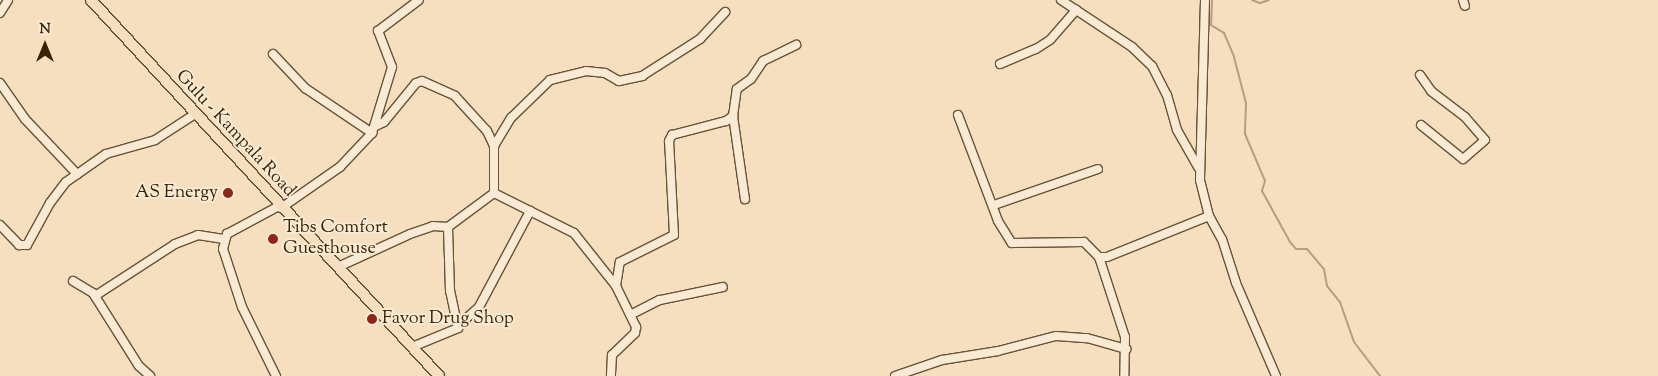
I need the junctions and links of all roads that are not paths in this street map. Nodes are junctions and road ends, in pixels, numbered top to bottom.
1 (8, 0) edge
2 (91, 0) edge
3 (419, 0) edge
4 (1061, 0) edge
5 (1205, 0) edge
6 (1076, 10) junction
7 (726, 12) dead end
8 (0, 13) edge
9 (796, 45) dead end
10 (273, 54) dead end
11 (1000, 64) dead end
12 (1420, 75) dead end
13 (0, 83) edge
14 (195, 114) junction
15 (958, 115) dead end
16 (733, 116) junction
17 (1421, 125) dead end
18 (374, 129) junction
19 (494, 146) junction
20 (1198, 167) junction
21 (1098, 170) dead end
22 (77, 174) junction
23 (494, 194) junction
24 (745, 199) dead end
25 (994, 205) junction
26 (280, 207) junction
27 (530, 212) junction
28 (1209, 216) junction
29 (0, 225) edge
30 (448, 227) junction
31 (224, 239) junction
32 (1099, 257) junction
33 (338, 267) junction
34 (73, 281) dead end
35 (616, 286) junction
36 (723, 287) dead end
37 (94, 296) junction
38 (632, 314) junction
39 (459, 325) junction
40 (412, 347) junction
41 (1126, 349) junction
42 (273, 374) edge
43 (150, 376) edge
44 (439, 376) edge
45 (610, 376) edge
46 (895, 376) edge
47 (1124, 376) edge
48 (1276, 376) edge

1 - 8 street
2 - 14 main road, Gulu - Kampala Road
3 - 18 street
4 - 6 street
5 - 20 street
6 - 11 street
6 - 20 street
7 - 19 street
9 - 16 street
10 - 18 street
12 - 17 street
13 - 22 street
14 - 22 street
14 - 26 main road, Gulu - Kampala Road
15 - 25 street
16 - 24 street
16 - 35 street
18 - 19 street
18 - 26 street
19 - 23 street
20 - 28 street
21 - 25 street
22 - 29 street
23 - 27 street
23 - 30 street
25 - 32 street
26 - 31 street
26 - 33 main road, Gulu - Kampala Road
27 - 35 street
27 - 39 street
28 - 32 street
28 - 48 street
30 - 33 street
30 - 39 street
31 - 37 street
31 - 42 street
32 - 41 street
33 - 40 main road, Gulu - Kampala Road
34 - 37 street
35 - 38 street
36 - 38 street
37 - 43 street
38 - 45 street
39 - 40 street
40 - 44 main road, Gulu - Kampala Road
41 - 46 street
41 - 47 street

